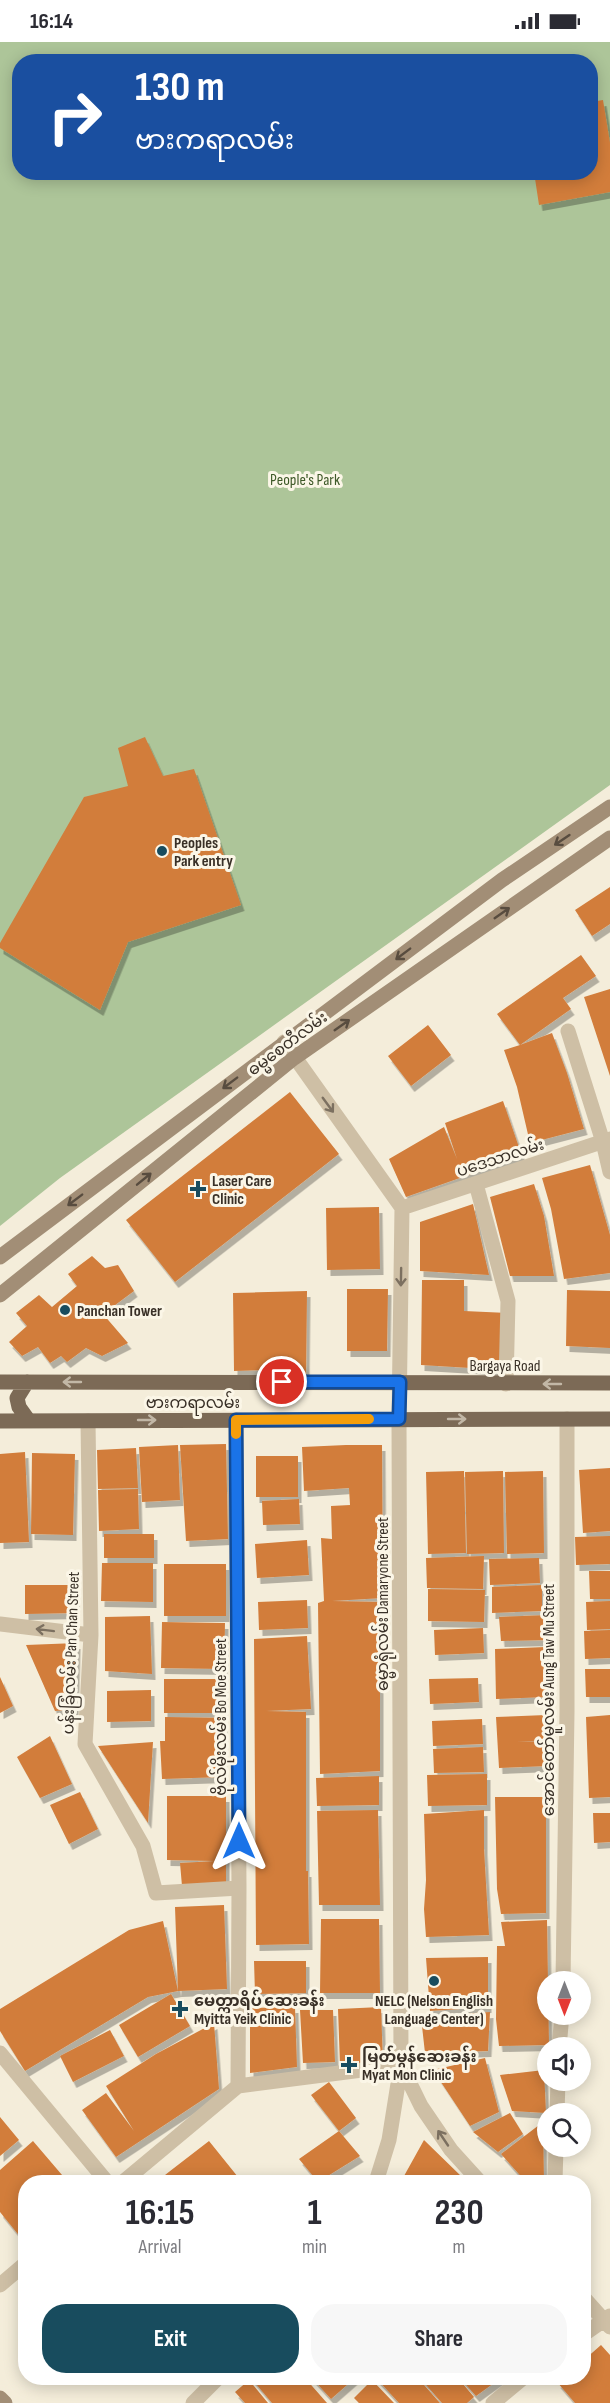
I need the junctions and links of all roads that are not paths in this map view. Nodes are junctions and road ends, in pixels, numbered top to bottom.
1 (610, 807) edge
2 (610, 838) edge
3 (568, 1031) dead end
4 (284, 1042) junction
5 (294, 1058) junction
6 (606, 1140) edge
7 (610, 1172) edge
8 (476, 1184) junction
9 (402, 1208) junction
10 (0, 1257) edge
11 (0, 1295) edge
12 (0, 1382) edge
13 (27, 1382) junction
14 (400, 1382) junction
15 (610, 1383) edge
16 (506, 1384) junction
17 (399, 1419) junction
18 (567, 1419) junction
19 (610, 1419) edge
20 (236, 1420) junction
21 (0, 1421) edge
22 (29, 1421) junction
23 (88, 1421) junction
24 (0, 1624) edge
25 (91, 1635) junction
26 (239, 1888) junction
27 (563, 1971) edge
28 (0, 2053) edge
29 (401, 2065) junction
30 (238, 2086) junction
31 (556, 2157) edge
32 (101, 2175) edge
33 (131, 2175) edge
34 (378, 2175) edge
35 (474, 2175) edge
36 (555, 2175) edge
37 (18, 2269) edge
38 (0, 2284) edge
39 (591, 2305) edge
40 (608, 2321) edge
41 (591, 2330) edge
42 (211, 2385) edge
43 (515, 2385) edge
44 (0, 2398) edge
45 (5, 2403) edge
46 (193, 2403) edge
47 (494, 2403) edge

1 -> 4 main road, ဓမ္မစေတီလမ်း
5 -> 2 main road, ဓမ္မစေတီလမ်း
3 - 6 street
4 - 5 street
4 -> 10 main road, ဓမ္မစေတီလမ်း
5 -> 9 street
11 -> 5 main road, ဓမ္မစေတီလမ်း
6 - 7 street
6 - 8 street, ပဒေသာလမ်း
8 - 9 street, ပဒေသာလမ်း
8 - 16 street
9 -> 14 street, ဓမ္မာရုံလမ်း Damaryone Street
12 - 13 main road, ဗားကရာလမ်း
14 -> 13 main road, ဗားကရာလမ်း
13 - 22 main road
14 - 16 main road, Bargaya Road
14 - 17 street, ဓမ္မာရုံလမ်း Damaryone Street
15 -> 16 main road, Bargaya Road
17 -> 18 main road, ဗားကရာလမ်း
17 - 20 main road, ဗားကရာလမ်း
17 - 29 street, ဓမ္မာရုံလမ်း Damaryone Street
18 - 19 main road, ဗားကရာလမ်း
18 - 27 street, အောင်တော်မူလမ်း Aung Taw Mu Street
23 -> 20 main road, ဗားကရာလမ်း
20 - 26 street, ဗိုလ်မိုးလမ်း Bo Moe Street
21 - 22 main road, ဗားကရာလမ်း
22 - 23 main road, ဗားကရာလမ်း
23 - 25 street, ပန်းခြံလမ်း Pan Chan Street
25 -> 24 street
25 - 26 street, ပန်းခြံလမ်း Pan Chan Street
26 - 30 street, ဗိုလ်မိုးလမ်း Bo Moe Street
28 - 32 street
29 - 30 street
29 - 34 street, ဓမ္မာရုံလမ်း Damaryone Street
35 -> 29 street
30 - 33 street
31 - 36 street
37 - 38 street
39 - 40 street
40 - 41 street
42 - 46 street
43 - 47 street
44 - 45 main road

